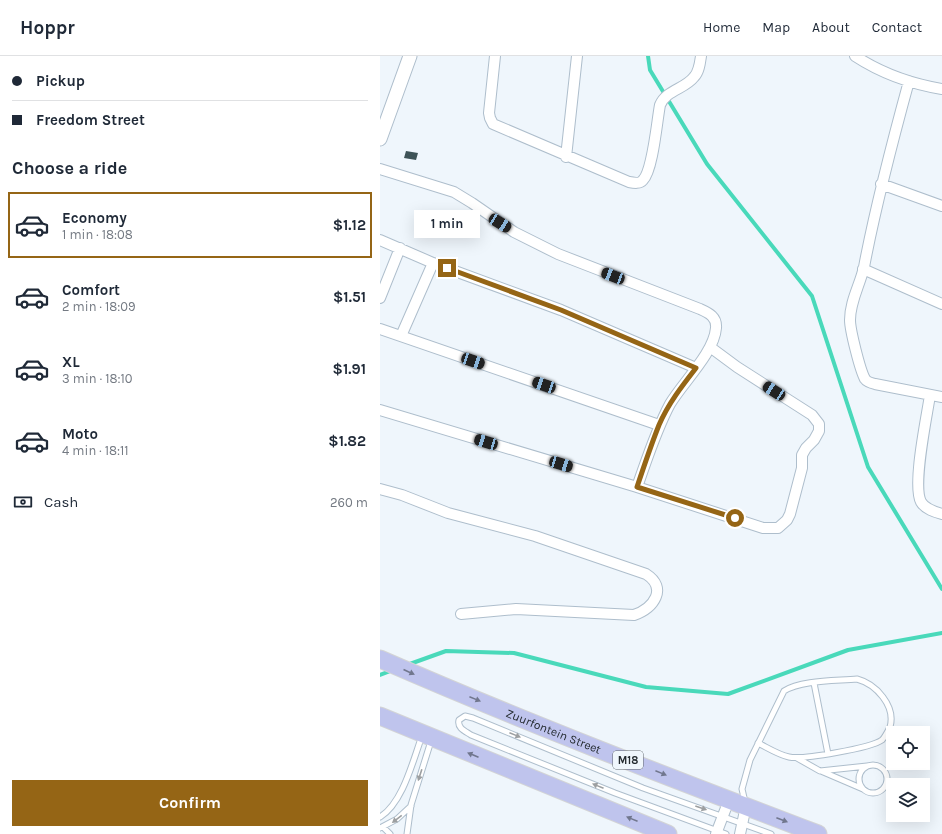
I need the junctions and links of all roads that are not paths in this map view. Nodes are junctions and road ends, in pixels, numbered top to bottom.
1 (410, 56) edge
2 (495, 56) edge
3 (577, 56) edge
4 (701, 56) edge
5 (855, 56) edge
6 (909, 81) junction
7 (942, 89) edge
8 (380, 139) edge
9 (566, 156) junction
10 (380, 169) edge
11 (881, 184) junction
12 (942, 206) edge
13 (380, 240) edge
14 (400, 248) junction
15 (433, 263) junction
16 (863, 269) junction
17 (380, 298) edge
18 (942, 304) edge
19 (380, 329) edge
20 (401, 336) junction
21 (710, 347) junction
22 (696, 368) junction
23 (930, 395) junction
24 (942, 397) edge
25 (380, 410) edge
26 (659, 425) junction
27 (637, 487) junction
28 (380, 489) edge
29 (942, 514) edge
30 (461, 614) dead end
31 (380, 659) edge
32 (814, 683) junction
33 (380, 716) edge
34 (427, 736) junction
35 (758, 743) junction
36 (828, 754) junction
37 (796, 758) junction
38 (867, 766) junction
39 (820, 771) junction
40 (863, 789) junction
41 (735, 800) junction
42 (411, 805) junction
43 (380, 817) edge
44 (743, 824) junction
45 (382, 828) edge
46 (720, 833) edge
47 (390, 834) edge
48 (407, 834) edge
49 (668, 834) edge
50 (740, 834) edge
51 (771, 834) edge
52 (818, 834) edge

1 - 8 street
2 - 9 street
3 - 9 street
4 - 9 street
5 - 6 street
6 - 7 street
6 - 11 street
10 - 21 street
11 - 12 street
11 - 16 street
13 - 14 street
14 - 15 street
14 - 17 street
15 - 20 street
15 - 22 street
16 - 18 street
16 - 23 street
19 - 20 street
20 - 26 street
21 - 22 street
21 - 27 street
22 - 26 street
23 - 24 street
23 - 29 street
25 - 27 street
26 - 27 street
28 - 30 street
31 -> 41 main road, Zuurfontein Street / M18
32 - 35 lane
32 - 36 lane
32 - 36 lane
33 - 34 main road
34 -> 42 lane
34 - 43 lane
49 -> 34 main road
35 - 37 lane
35 - 41 lane
36 - 37 lane
37 - 39 lane
38 - 39 lane
38 - 40 lane
38 - 40 lane
39 - 40 lane
41 - 44 street
41 - 44 lane
41 - 46 street
46 -> 41 lane
41 -> 52 main road, Zuurfontein Street / M18
42 -> 45 lane
42 - 48 lane
44 - 50 street
44 - 51 lane
45 - 47 lane

